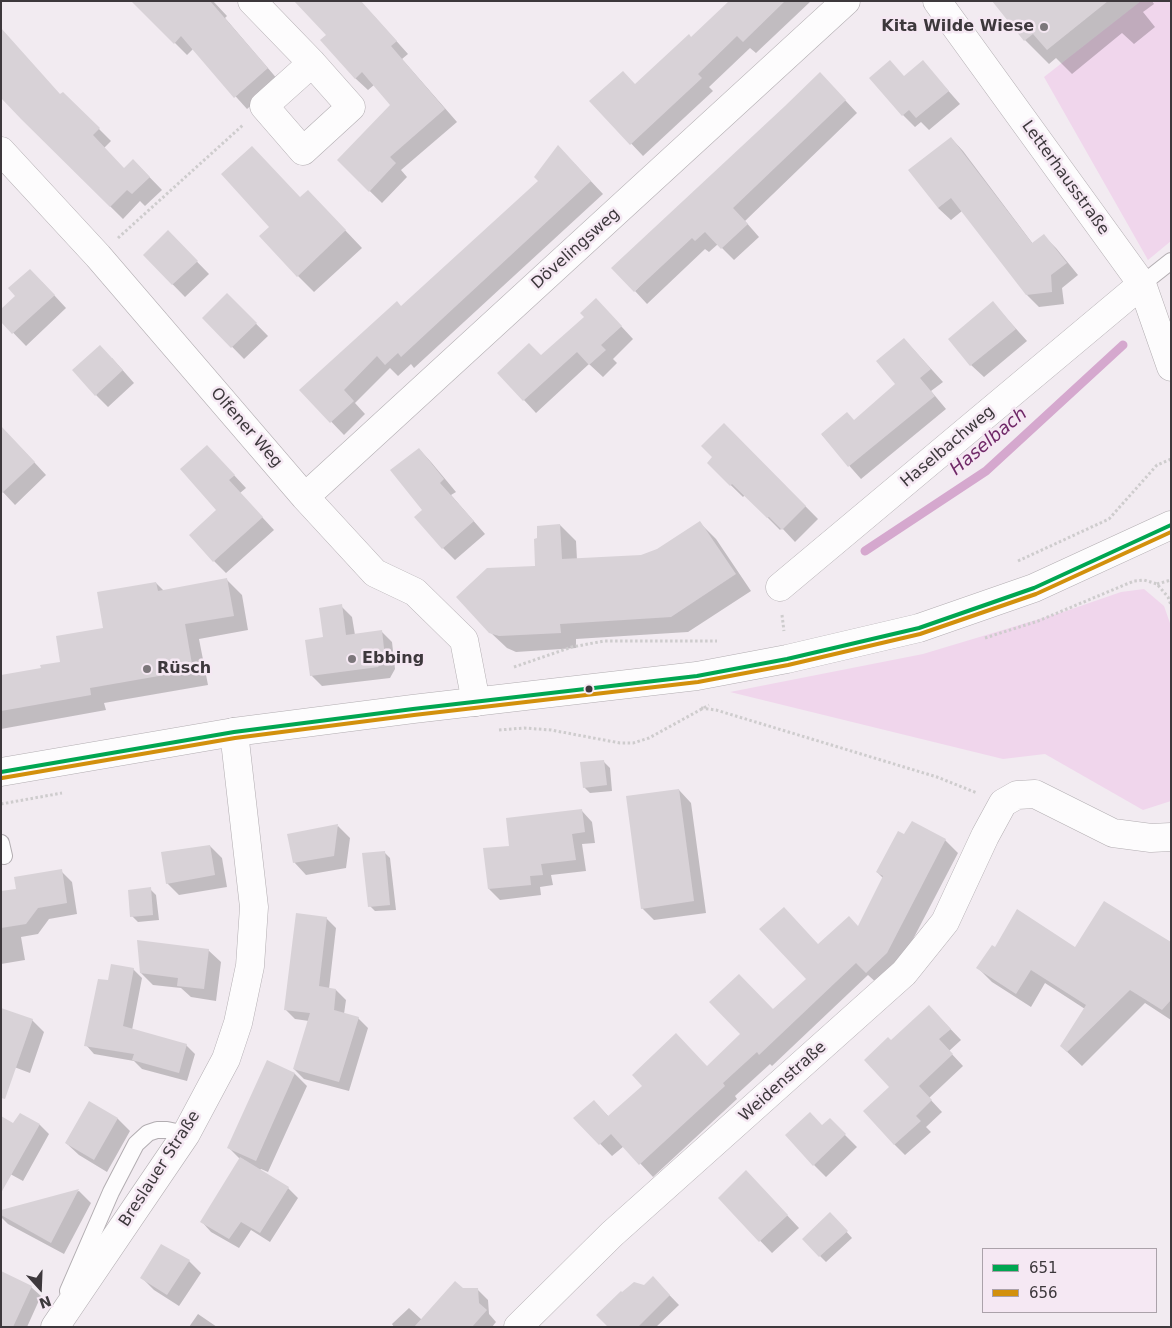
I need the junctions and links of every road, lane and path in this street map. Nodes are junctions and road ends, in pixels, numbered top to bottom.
1 (252, 1) edge
2 (846, 1) edge
3 (936, 1) edge
4 (312, 63) junction
5 (264, 106) junction
6 (1, 150) edge
7 (98, 256) junction
8 (1171, 261) edge
9 (1142, 284) junction
10 (1171, 366) edge
11 (1171, 459) edge
12 (305, 497) junction
13 (1171, 525) edge
14 (1012, 564) dead end
15 (1171, 580) edge
16 (1157, 584) dead end
17 (780, 587) joint
18 (792, 632) dead end
19 (724, 642) dead end
20 (474, 689) junction
21 (701, 708) dead end
22 (234, 732) junction
23 (1, 772) edge
24 (1004, 804) junction
25 (1171, 837) edge
26 (186, 1134) junction
27 (55, 1327) edge
28 (518, 1327) edge

1 - 4 street
2 - 12 street, Dövelingsweg
3 - 9 street, Letterhausstraße
4 - 5 street
4 - 5 street
5 - 7 path
6 - 7 street, Olfener Weg
7 - 12 street, Olfener Weg
8 - 9 lane, Haselbachweg
9 - 10 street, Letterhausstraße
9 - 17 street, Haselbachweg
11 - 14 path
12 - 20 street, Olfener Weg
13 - 20 street
15 - 16 path
17 - 18 path
19 - 20 path
20 - 22 street
21 - 24 path
22 - 23 street
22 - 26 street, Breslauer Straße
24 - 25 street
24 - 28 street, Weidenstraße
26 - 27 street, Breslauer Straße
26 - 27 lane

